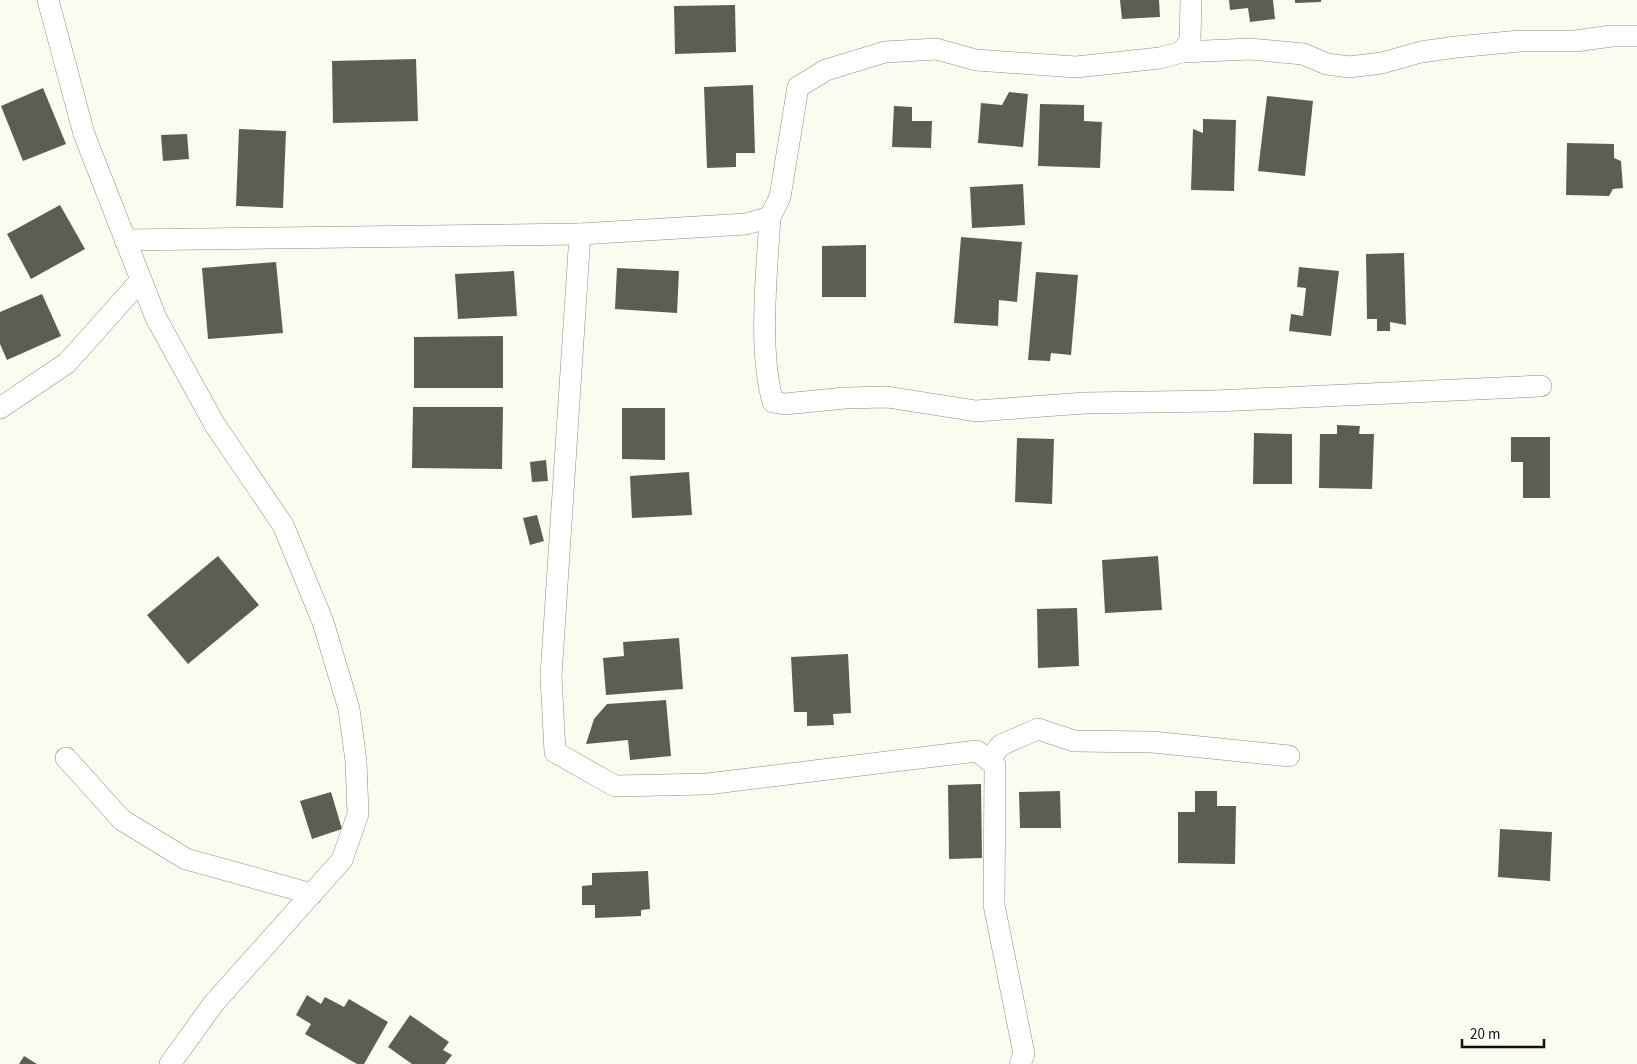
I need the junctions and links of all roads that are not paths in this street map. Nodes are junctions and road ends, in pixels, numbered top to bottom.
1 (48, 0) edge
2 (1191, 0) edge
3 (1637, 36) edge
4 (1182, 52) junction
5 (770, 217) junction
6 (580, 234) junction
7 (125, 240) junction
8 (141, 280) junction
9 (1541, 386) dead end
10 (0, 408) edge
11 (1289, 756) dead end
12 (66, 758) dead end
13 (988, 760) junction
14 (312, 894) junction
15 (170, 1064) edge
16 (1020, 1064) edge

1 - 7 street
2 - 4 street
3 - 4 street
4 - 5 street
5 - 6 street
5 - 9 street
6 - 7 street
6 - 13 street
7 - 8 street
8 - 10 street
8 - 14 street
11 - 13 street
12 - 14 street
13 - 16 street
14 - 15 street

